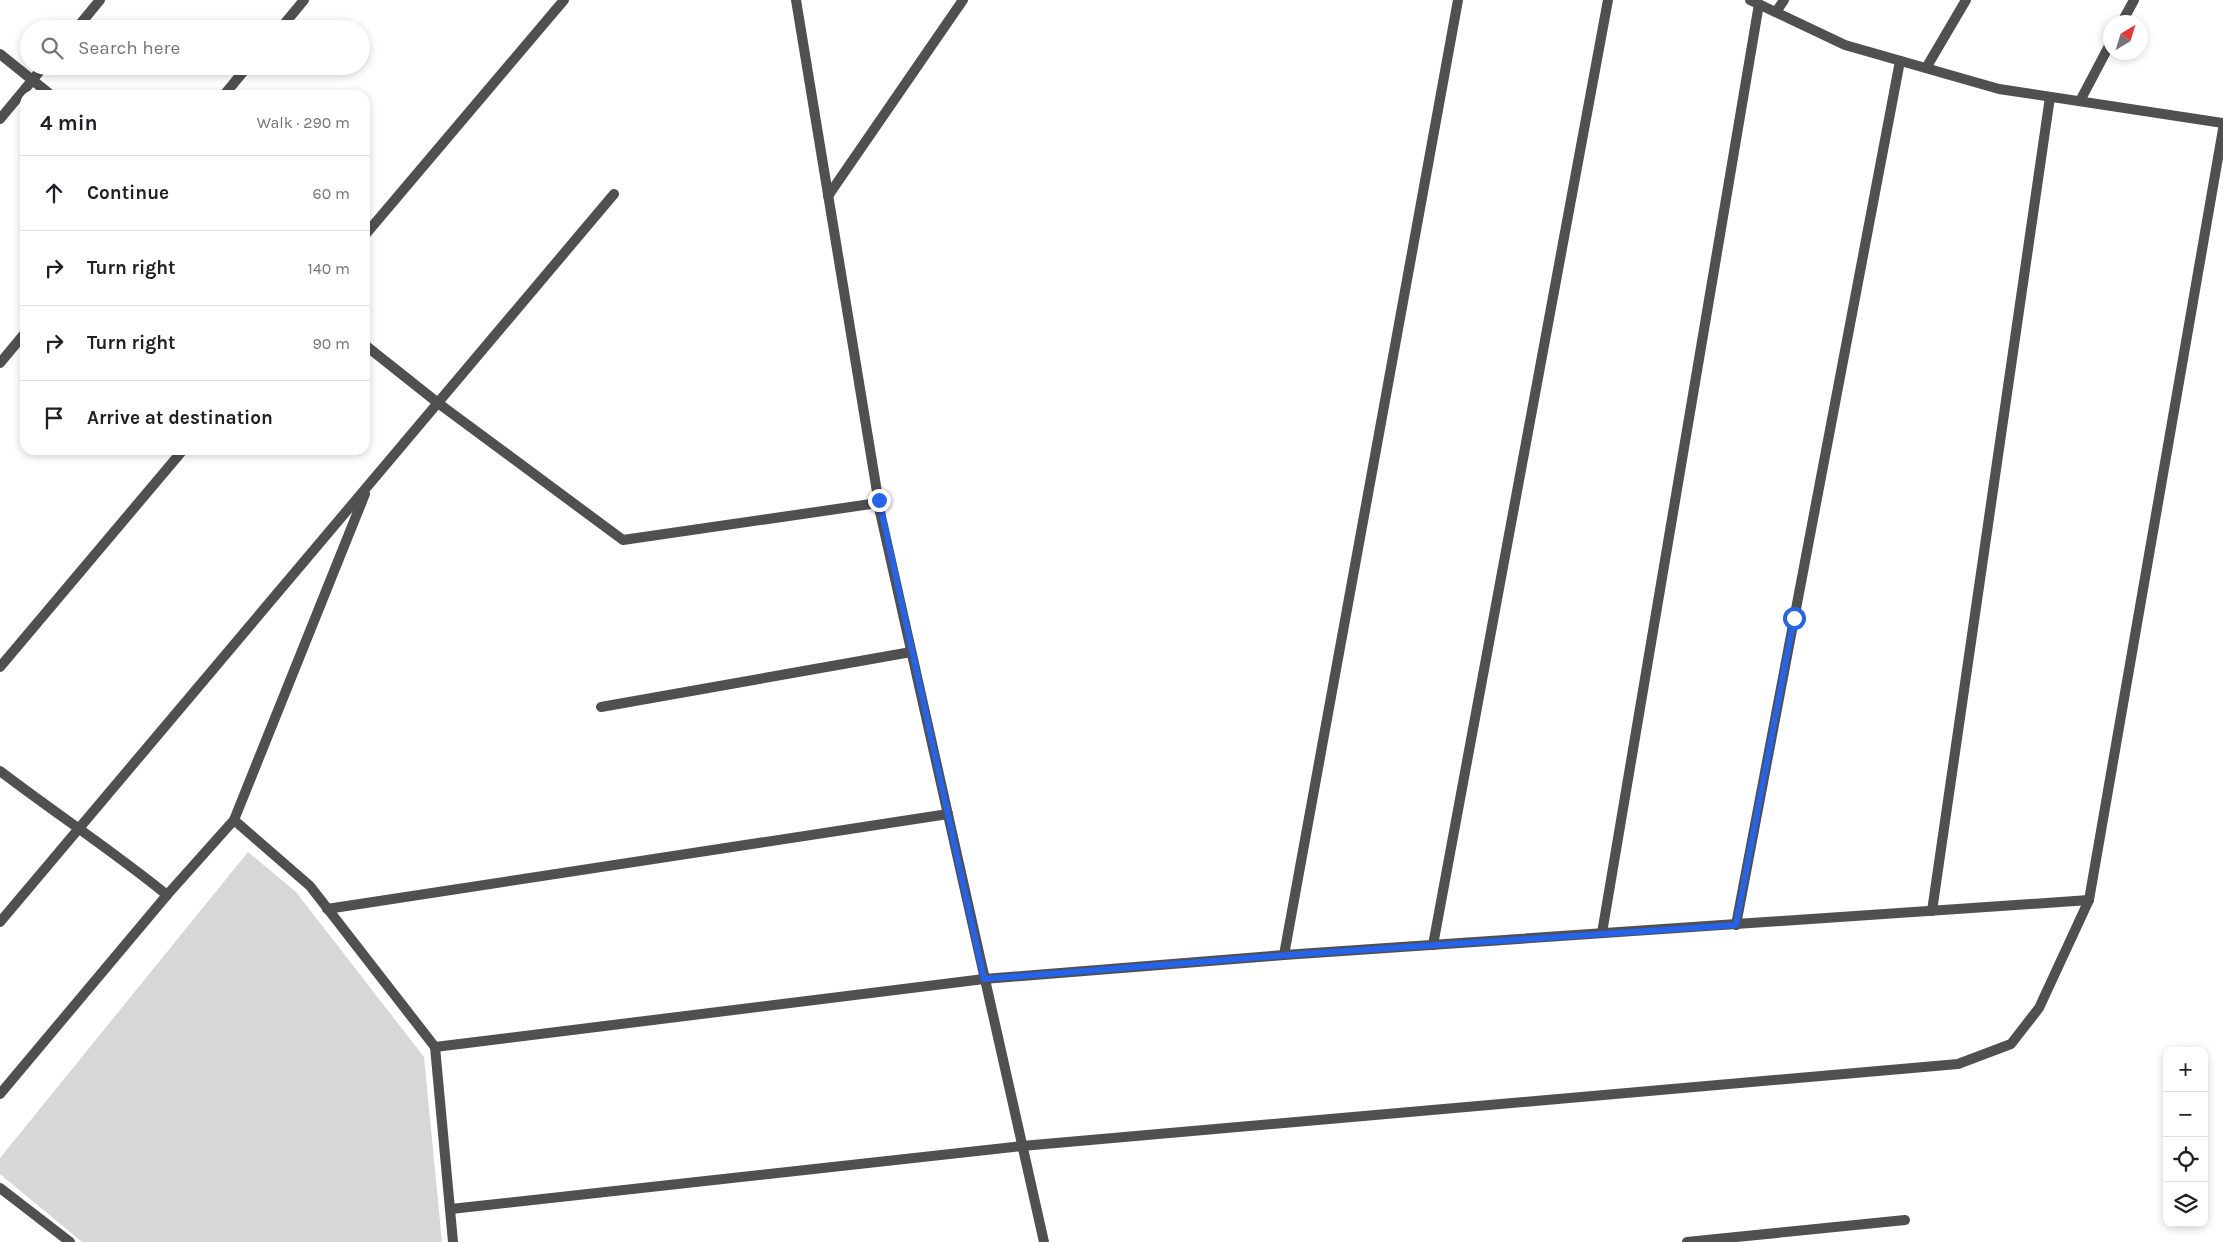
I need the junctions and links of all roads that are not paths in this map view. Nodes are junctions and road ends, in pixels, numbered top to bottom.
1 (100, 0) edge
2 (304, 0) edge
3 (564, 0) edge
4 (796, 0) edge
5 (963, 0) edge
6 (1458, 0) edge
7 (1608, 0) edge
8 (1784, 0) edge
9 (1966, 0) edge
10 (2134, 0) edge
11 (1754, 2) edge
12 (1776, 12) junction
13 (2126, 15) edge
14 (83, 20) edge
15 (287, 20) edge
16 (0, 54) edge
17 (2103, 57) edge
18 (1900, 61) junction
19 (1926, 68) junction
20 (20, 70) edge
21 (27, 75) edge
22 (37, 75) edge
23 (241, 75) edge
24 (33, 80) junction
25 (24, 90) edge
26 (46, 90) edge
27 (228, 90) edge
28 (20, 95) edge
29 (2050, 96) junction
30 (2080, 101) junction
31 (0, 118) edge
32 (2223, 123) edge
33 (2223, 129) edge
34 (614, 194) dead end
35 (828, 196) junction
36 (370, 229) edge
37 (20, 339) edge
38 (370, 349) edge
39 (0, 363) edge
40 (438, 403) junction
41 (179, 455) edge
42 (368, 485) junction
43 (882, 519) junction
44 (911, 652) junction
45 (0, 667) edge
46 (601, 707) dead end
47 (0, 771) edge
48 (948, 814) junction
49 (234, 820) junction
50 (78, 830) junction
51 (167, 895) junction
52 (2088, 900) junction
53 (327, 909) junction
54 (1932, 911) junction
55 (0, 922) edge
56 (1736, 925) junction
57 (1602, 933) junction
58 (1433, 945) junction
59 (1284, 956) junction
60 (984, 979) junction
61 (435, 1048) junction
62 (0, 1094) edge
63 (1022, 1146) junction
64 (0, 1188) edge
65 (451, 1209) junction
66 (1904, 1220) dead end
67 (1734, 1240) edge
68 (70, 1242) edge
69 (453, 1242) edge
70 (1044, 1242) edge
71 (1686, 1242) edge

1 - 14 street
2 - 15 street
3 - 36 street
4 - 35 street
5 - 35 street
6 - 59 street
7 - 58 street
8 - 12 street
9 - 19 street
10 - 13 street
11 - 12 street
11 - 57 street
12 - 18 street
16 - 20 street
17 - 30 street
18 - 19 street
18 - 56 street
19 - 29 street
21 - 24 street
22 - 24 street
23 - 27 street
24 - 25 street
24 - 26 street
28 - 31 street
29 - 30 street
29 - 54 street
30 - 32 street
33 - 52 street
34 - 40 street
35 - 43 street
37 - 39 street
38 - 40 street
40 - 42 street
40 - 43 street
41 - 45 street
42 - 49 street
42 - 50 street
43 - 44 street
44 - 46 street
44 - 48 street
47 - 50 street
48 - 53 street
48 - 60 street
49 - 51 street
49 - 53 street
50 - 51 street
50 - 55 street
51 - 62 street
52 - 54 street
52 - 63 street
53 - 61 street
54 - 56 street
56 - 57 street
57 - 58 street
58 - 59 street
59 - 60 street
60 - 61 street
60 - 63 street
61 - 65 street
63 - 65 street
63 - 70 street
64 - 68 street
65 - 69 street
66 - 67 street
67 - 71 street

